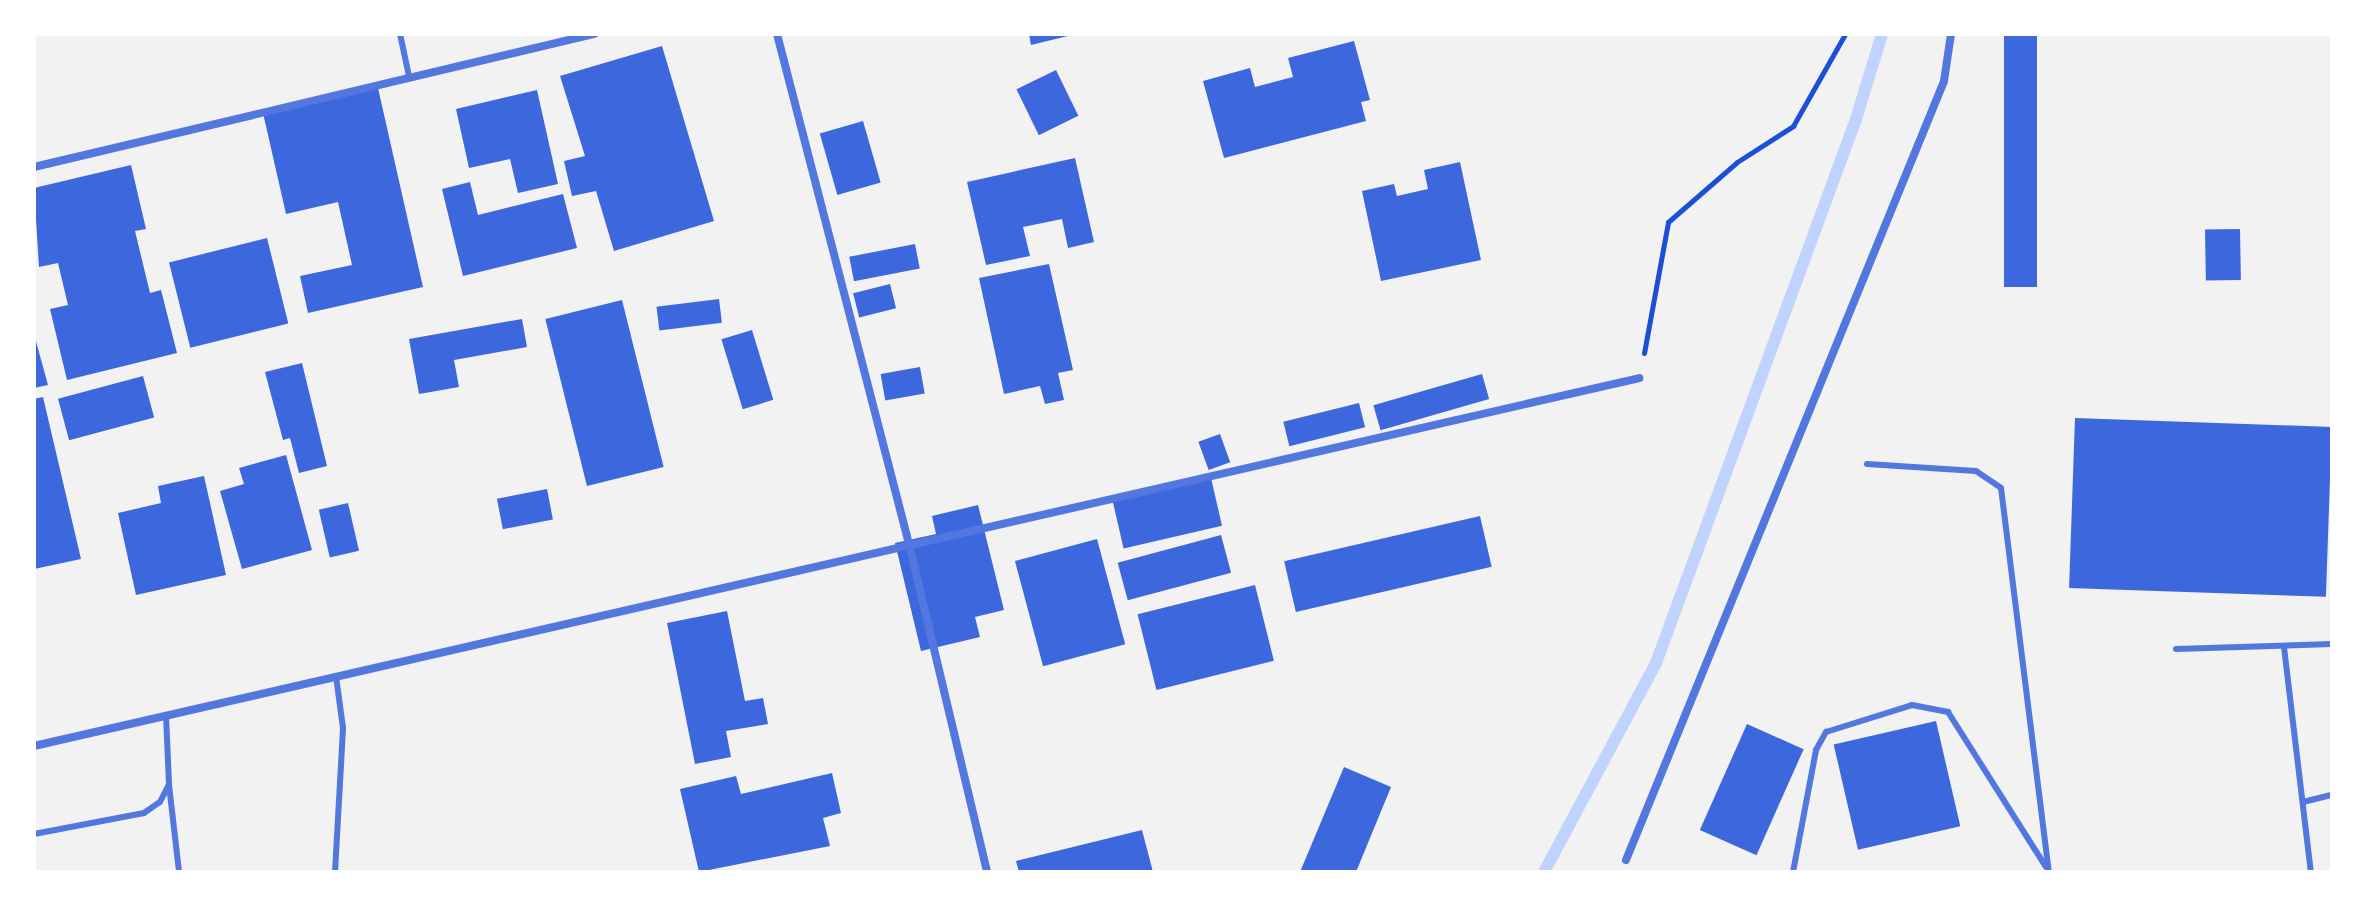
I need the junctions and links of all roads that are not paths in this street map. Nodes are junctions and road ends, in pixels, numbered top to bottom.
1 (400, 34) edge
2 (594, 34) edge
3 (777, 34) edge
4 (1951, 34) edge
5 (409, 76) junction
6 (34, 167) edge
7 (1639, 378) road end
8 (1867, 464) dead end
9 (909, 544) junction
10 (2332, 644) edge
11 (2284, 647) junction
12 (2176, 649) dead end
13 (336, 676) junction
14 (166, 715) junction
15 (34, 746) edge
16 (169, 784) junction
17 (2332, 795) edge
18 (2303, 802) junction
19 (34, 834) edge
20 (1626, 860) dead end
21 (2049, 871) edge
22 (179, 872) edge
23 (335, 872) edge
24 (987, 872) edge
25 (1793, 872) edge
26 (2311, 872) edge

1 - 5 lane
2 - 5 street
3 - 9 street
4 - 20 street
5 - 6 street
7 - 9 street
8 - 21 lane
9 - 13 street
9 - 24 street
10 - 11 lane
11 - 12 lane
11 - 18 lane
13 - 14 street
13 - 23 lane
14 - 15 street
14 - 16 lane
16 - 19 lane
16 - 22 lane
17 - 18 lane
18 - 26 lane
21 - 25 lane

